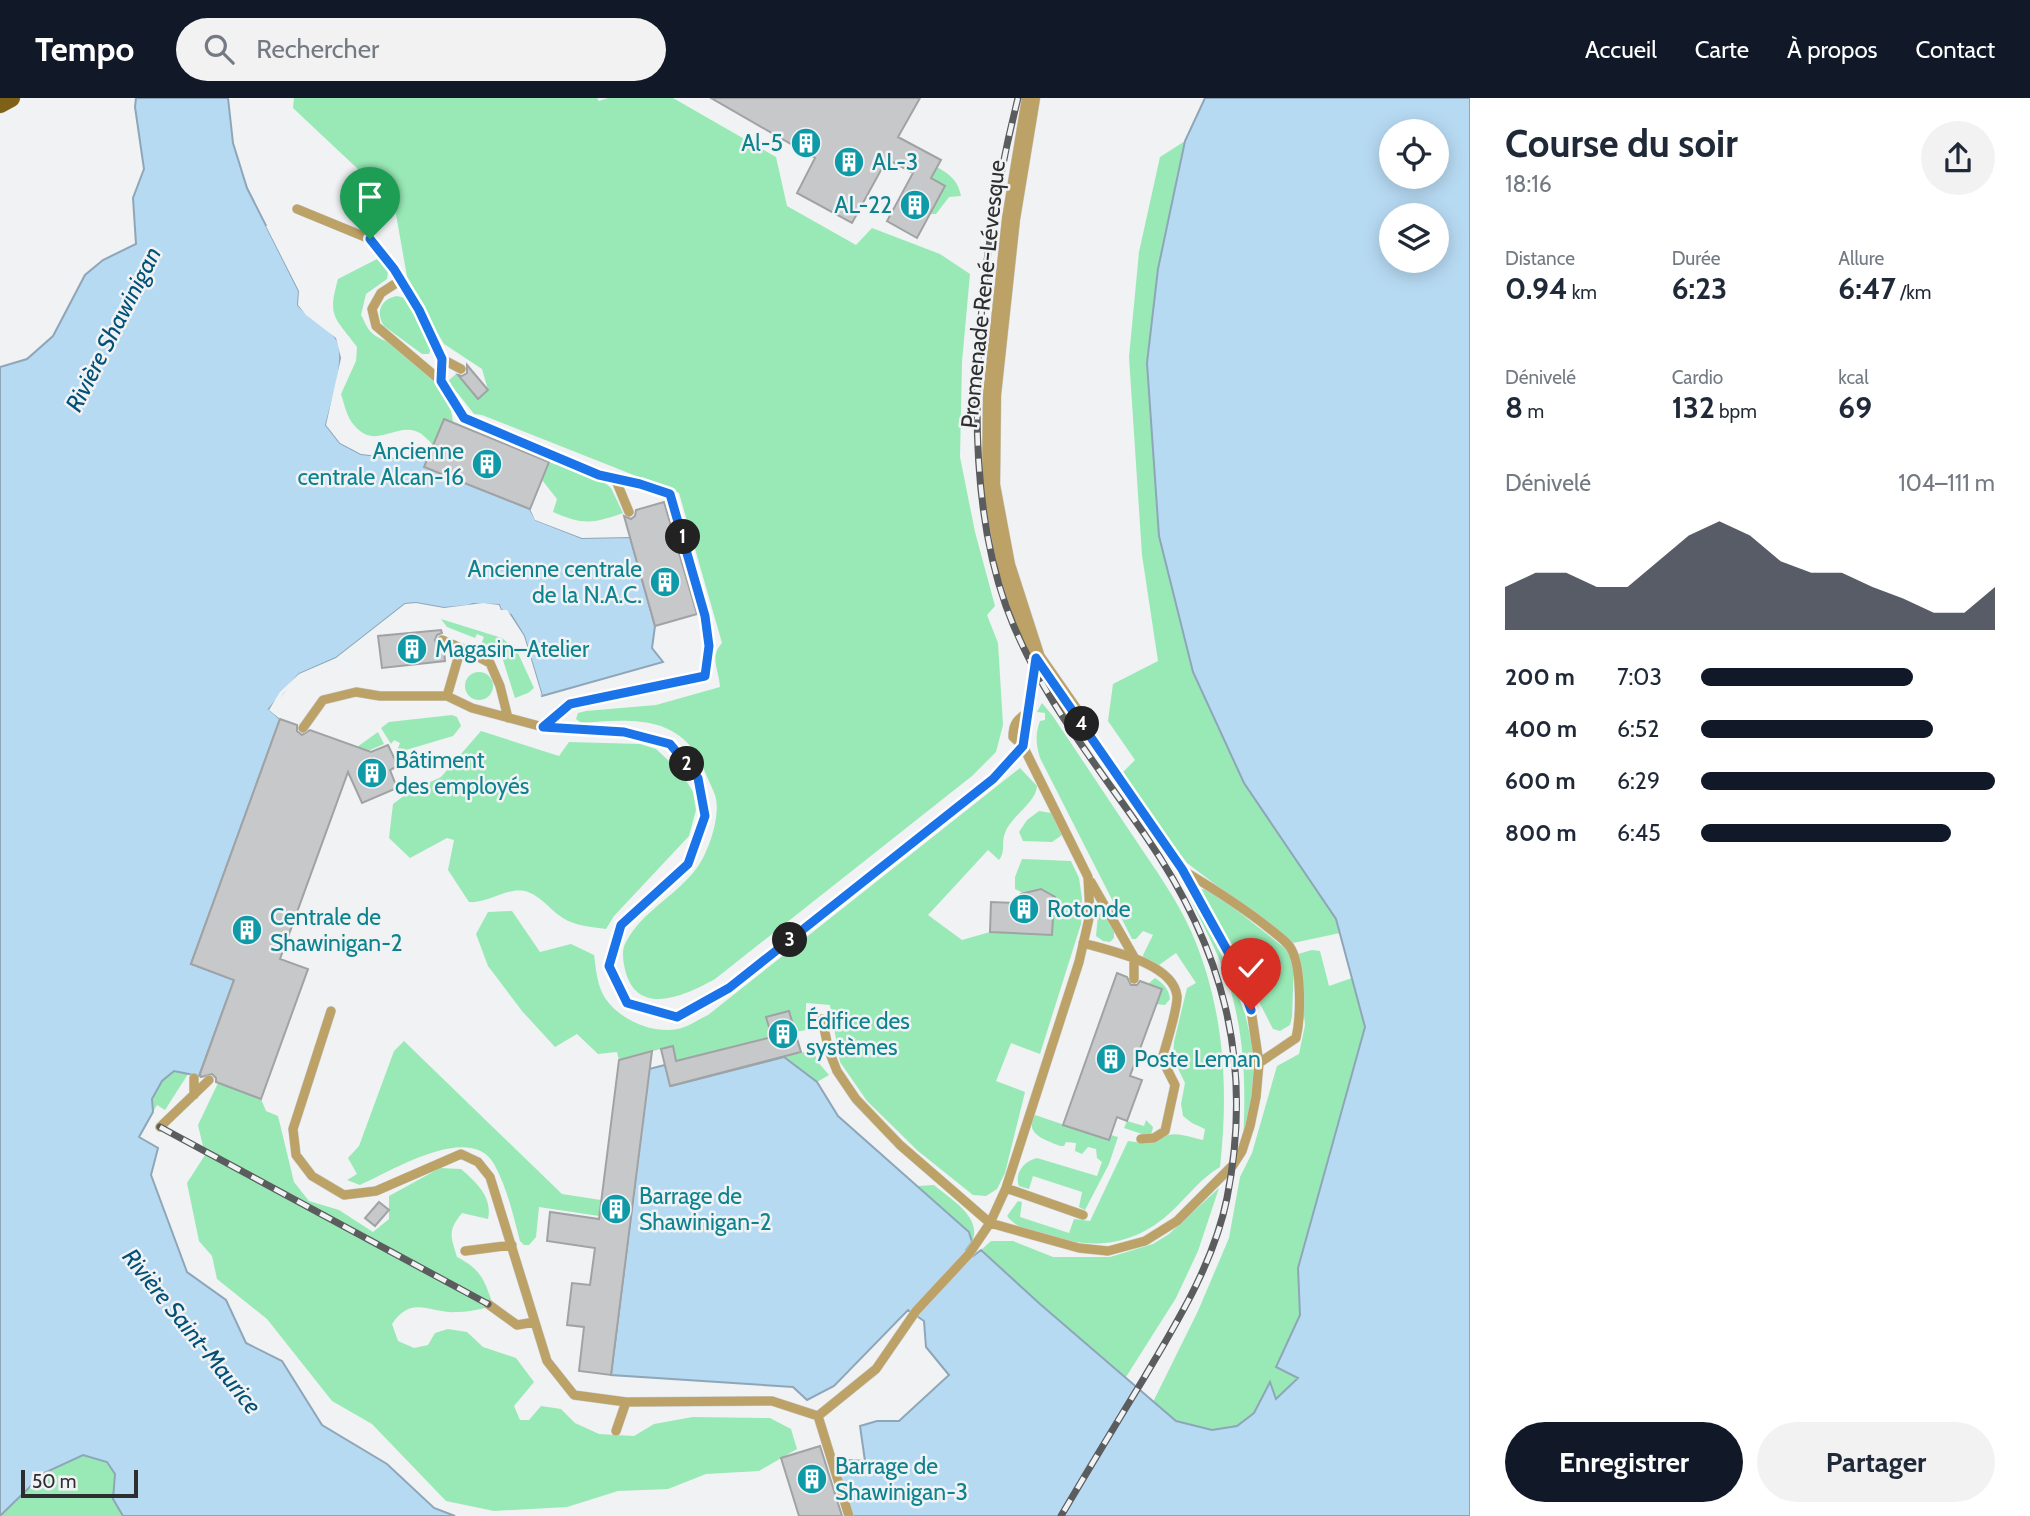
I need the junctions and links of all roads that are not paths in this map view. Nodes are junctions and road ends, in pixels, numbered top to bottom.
1 (11, 98) edge
2 (1031, 98) edge
3 (0, 104) edge
4 (297, 209) dead end
5 (401, 280) junction
6 (442, 359) junction
7 (458, 369) dead end
8 (441, 381) junction
9 (615, 478) junction
10 (629, 512) dead end
11 (442, 639) dead end
12 (461, 648) junction
13 (1036, 658) junction
14 (447, 696) junction
15 (508, 718) junction
16 (543, 727) junction
17 (1084, 727) joint
18 (303, 728) dead end
19 (1023, 746) junction
20 (1182, 869) junction
21 (1088, 877) junction
22 (1083, 943) junction
23 (1134, 957) junction
24 (1133, 979) dead end
25 (331, 1011) dead end
26 (822, 1019) dead end
27 (1259, 1063) junction
28 (194, 1078) dead end
29 (209, 1080) dead end
30 (194, 1095) junction
31 (160, 1127) dead end
32 (1141, 1139) dead end
33 (1006, 1188) junction
34 (1083, 1215) dead end
35 (990, 1223) junction
36 (512, 1245) junction
37 (465, 1251) dead end
38 (488, 1304) dead end
39 (535, 1322) junction
40 (626, 1402) junction
41 (818, 1416) junction
42 (616, 1431) dead end
43 (849, 1516) edge

1 - 3 main road
2 - 13 street, Promenade René-Lévesque
4 - 5 lane
5 - 6 lane
5 - 8 lane
6 - 7 lane
6 - 8 lane
8 - 9 lane
9 - 10 lane
9 - 16 lane
11 - 12 lane
12 - 14 lane
12 - 15 lane
13 - 17 street, Promenade René-Lévesque
13 - 19 lane
14 - 15 lane
14 - 18 lane
15 - 16 lane
16 - 19 lane
17 - 20 lane
19 - 21 lane
20 - 27 lane
20 - 27 lane
21 - 22 lane
21 - 23 lane
22 - 23 lane
22 - 33 lane
23 - 24 lane
23 - 32 lane
25 - 36 lane
26 - 35 lane
27 - 35 lane
28 - 30 lane
29 - 30 lane
30 - 31 lane
33 - 34 lane
33 - 35 lane
35 - 41 lane
36 - 37 lane
36 - 39 lane
38 - 39 lane
39 - 40 lane
40 - 41 lane
40 - 42 lane
41 - 43 lane

